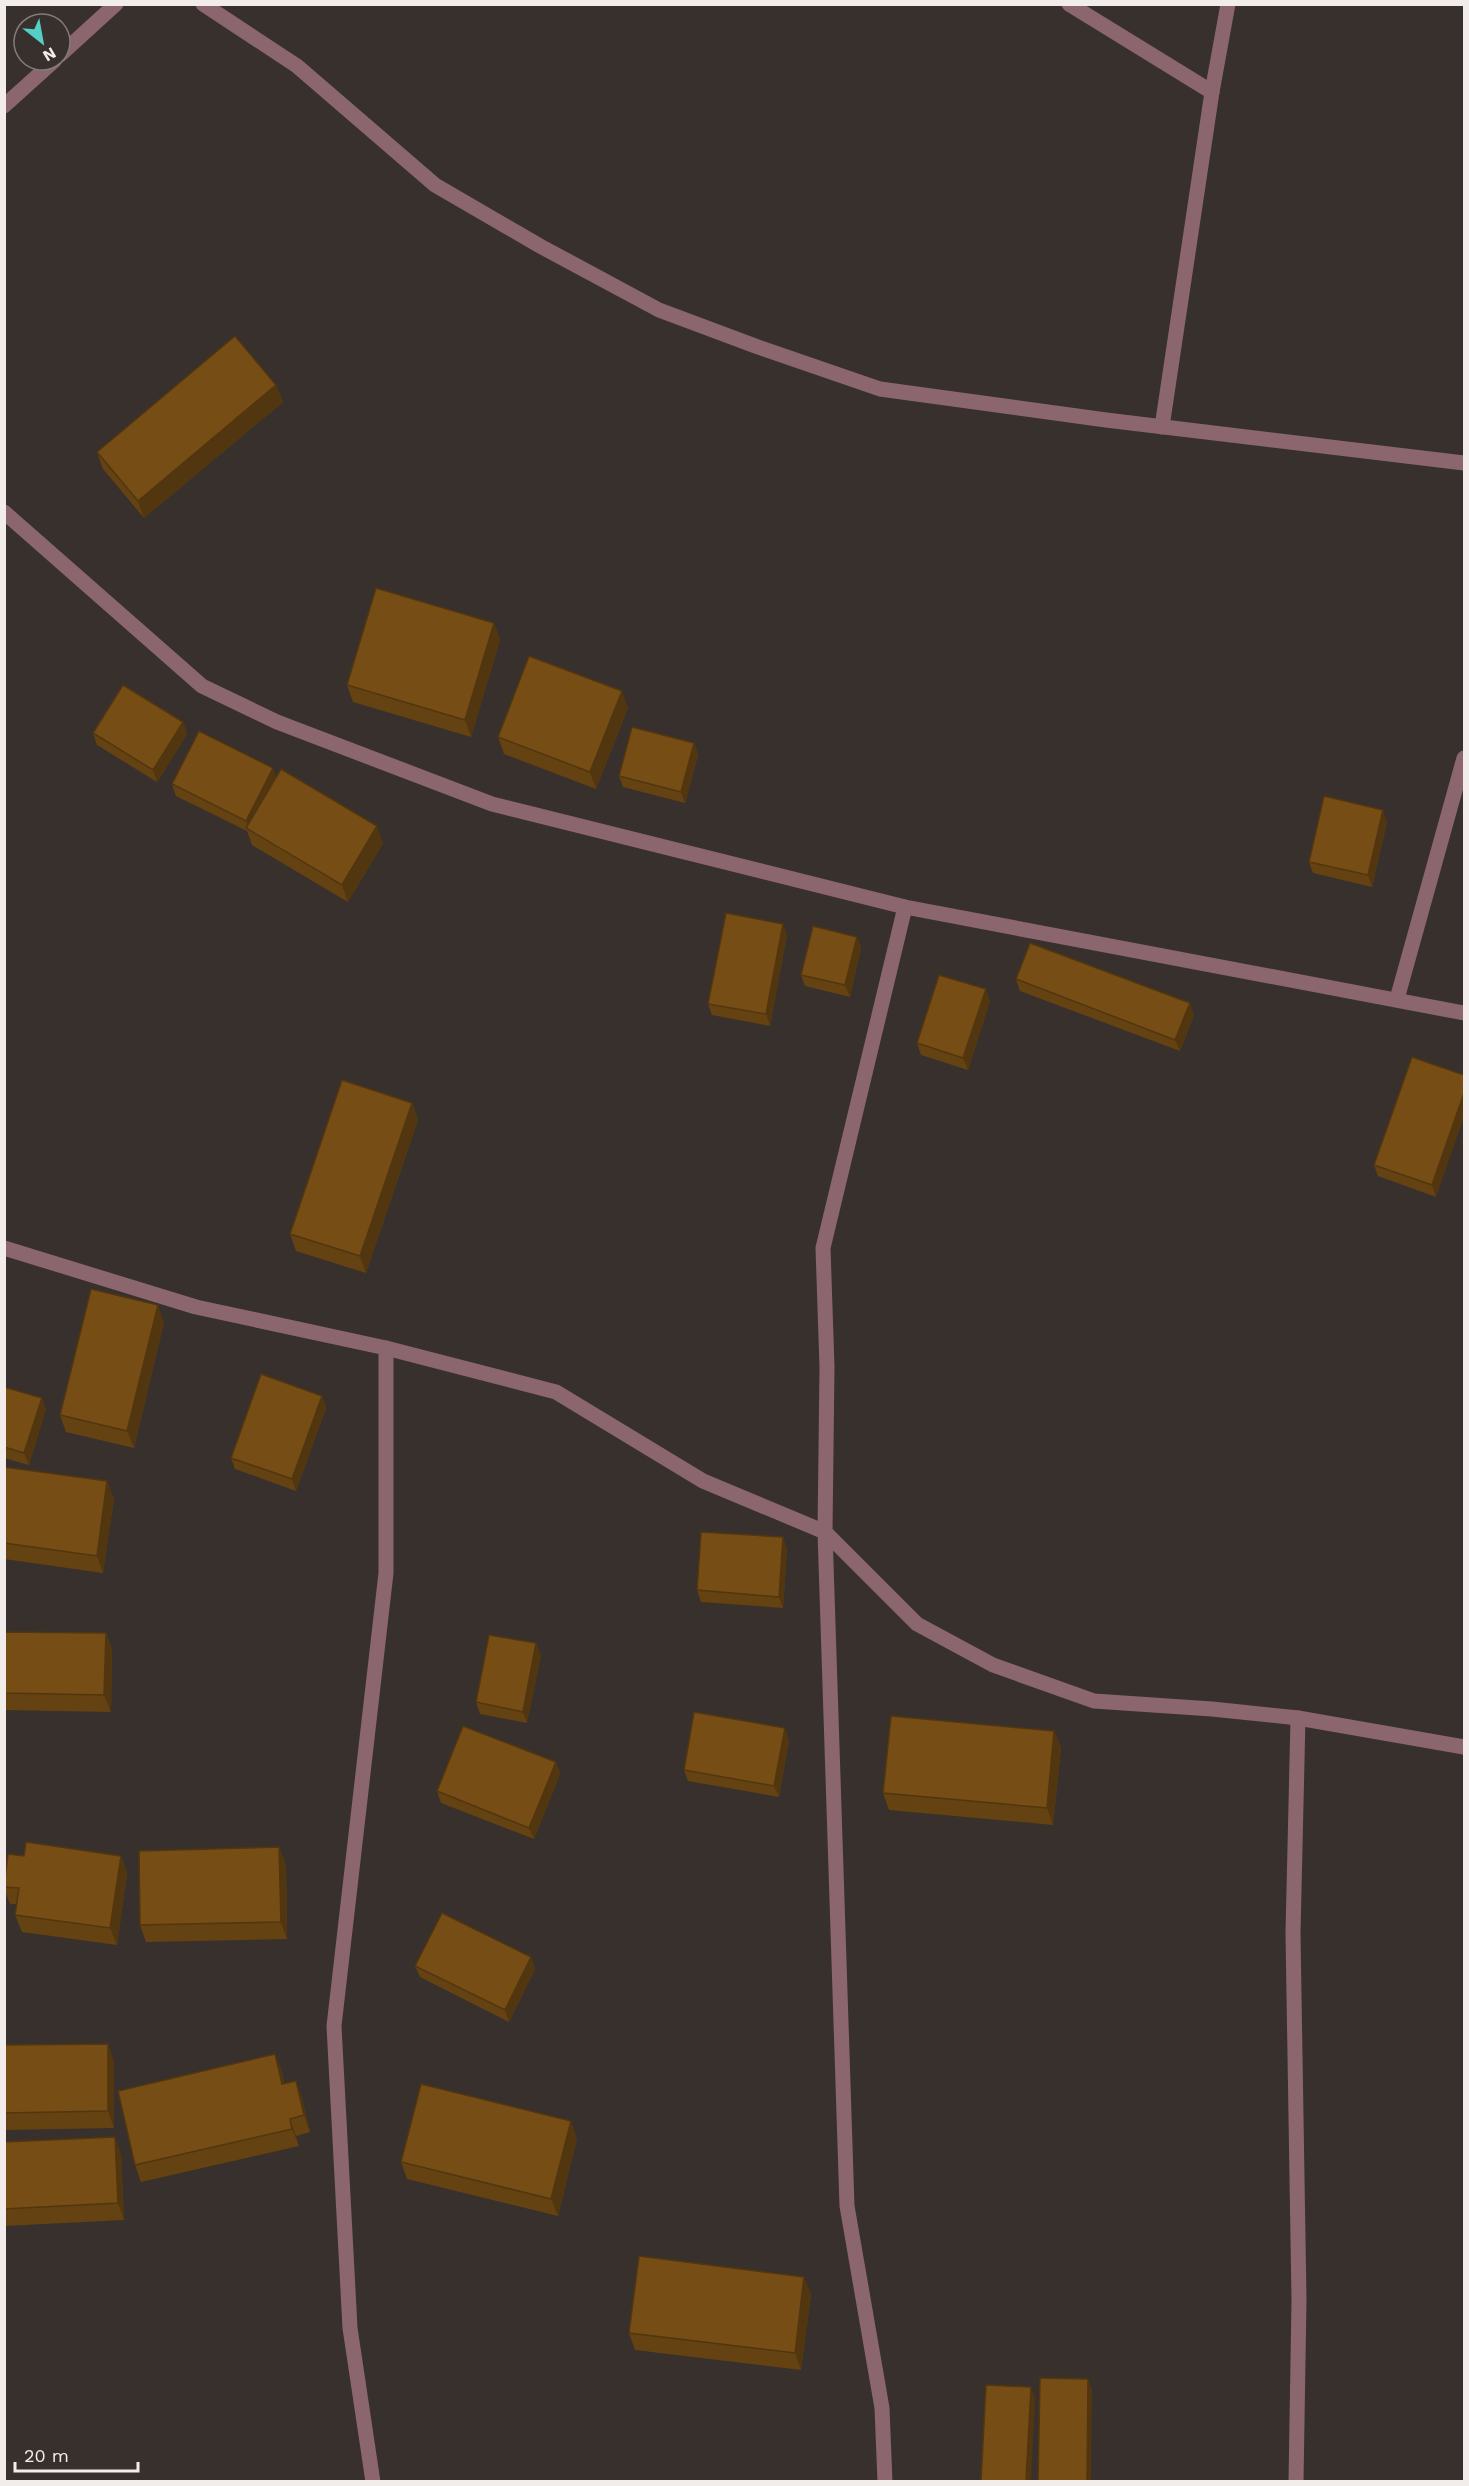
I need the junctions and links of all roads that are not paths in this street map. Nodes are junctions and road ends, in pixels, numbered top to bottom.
1 (116, 4) edge
2 (203, 4) edge
3 (1069, 4) edge
4 (1228, 4) edge
5 (72, 44) edge
6 (42, 72) edge
7 (1212, 92) junction
8 (4, 106) edge
9 (1162, 427) junction
10 (1464, 463) edge
11 (4, 512) edge
12 (1464, 758) edge
13 (905, 908) junction
14 (1397, 999) junction
15 (1464, 1013) edge
16 (4, 1248) edge
17 (386, 1348) junction
18 (825, 1532) junction
19 (1298, 1718) junction
20 (1464, 1747) edge
21 (373, 2481) edge
22 (885, 2481) edge
23 (1296, 2481) edge

1 - 5 street
2 - 9 street
3 - 7 street
4 - 7 street
6 - 8 street
7 - 9 street
9 - 10 street
11 - 13 street
12 - 14 street
13 - 14 street
13 - 18 street
14 - 15 street
16 - 17 street
17 - 18 street
17 - 21 street
18 - 19 street
18 - 22 street
19 - 20 street
19 - 23 street

